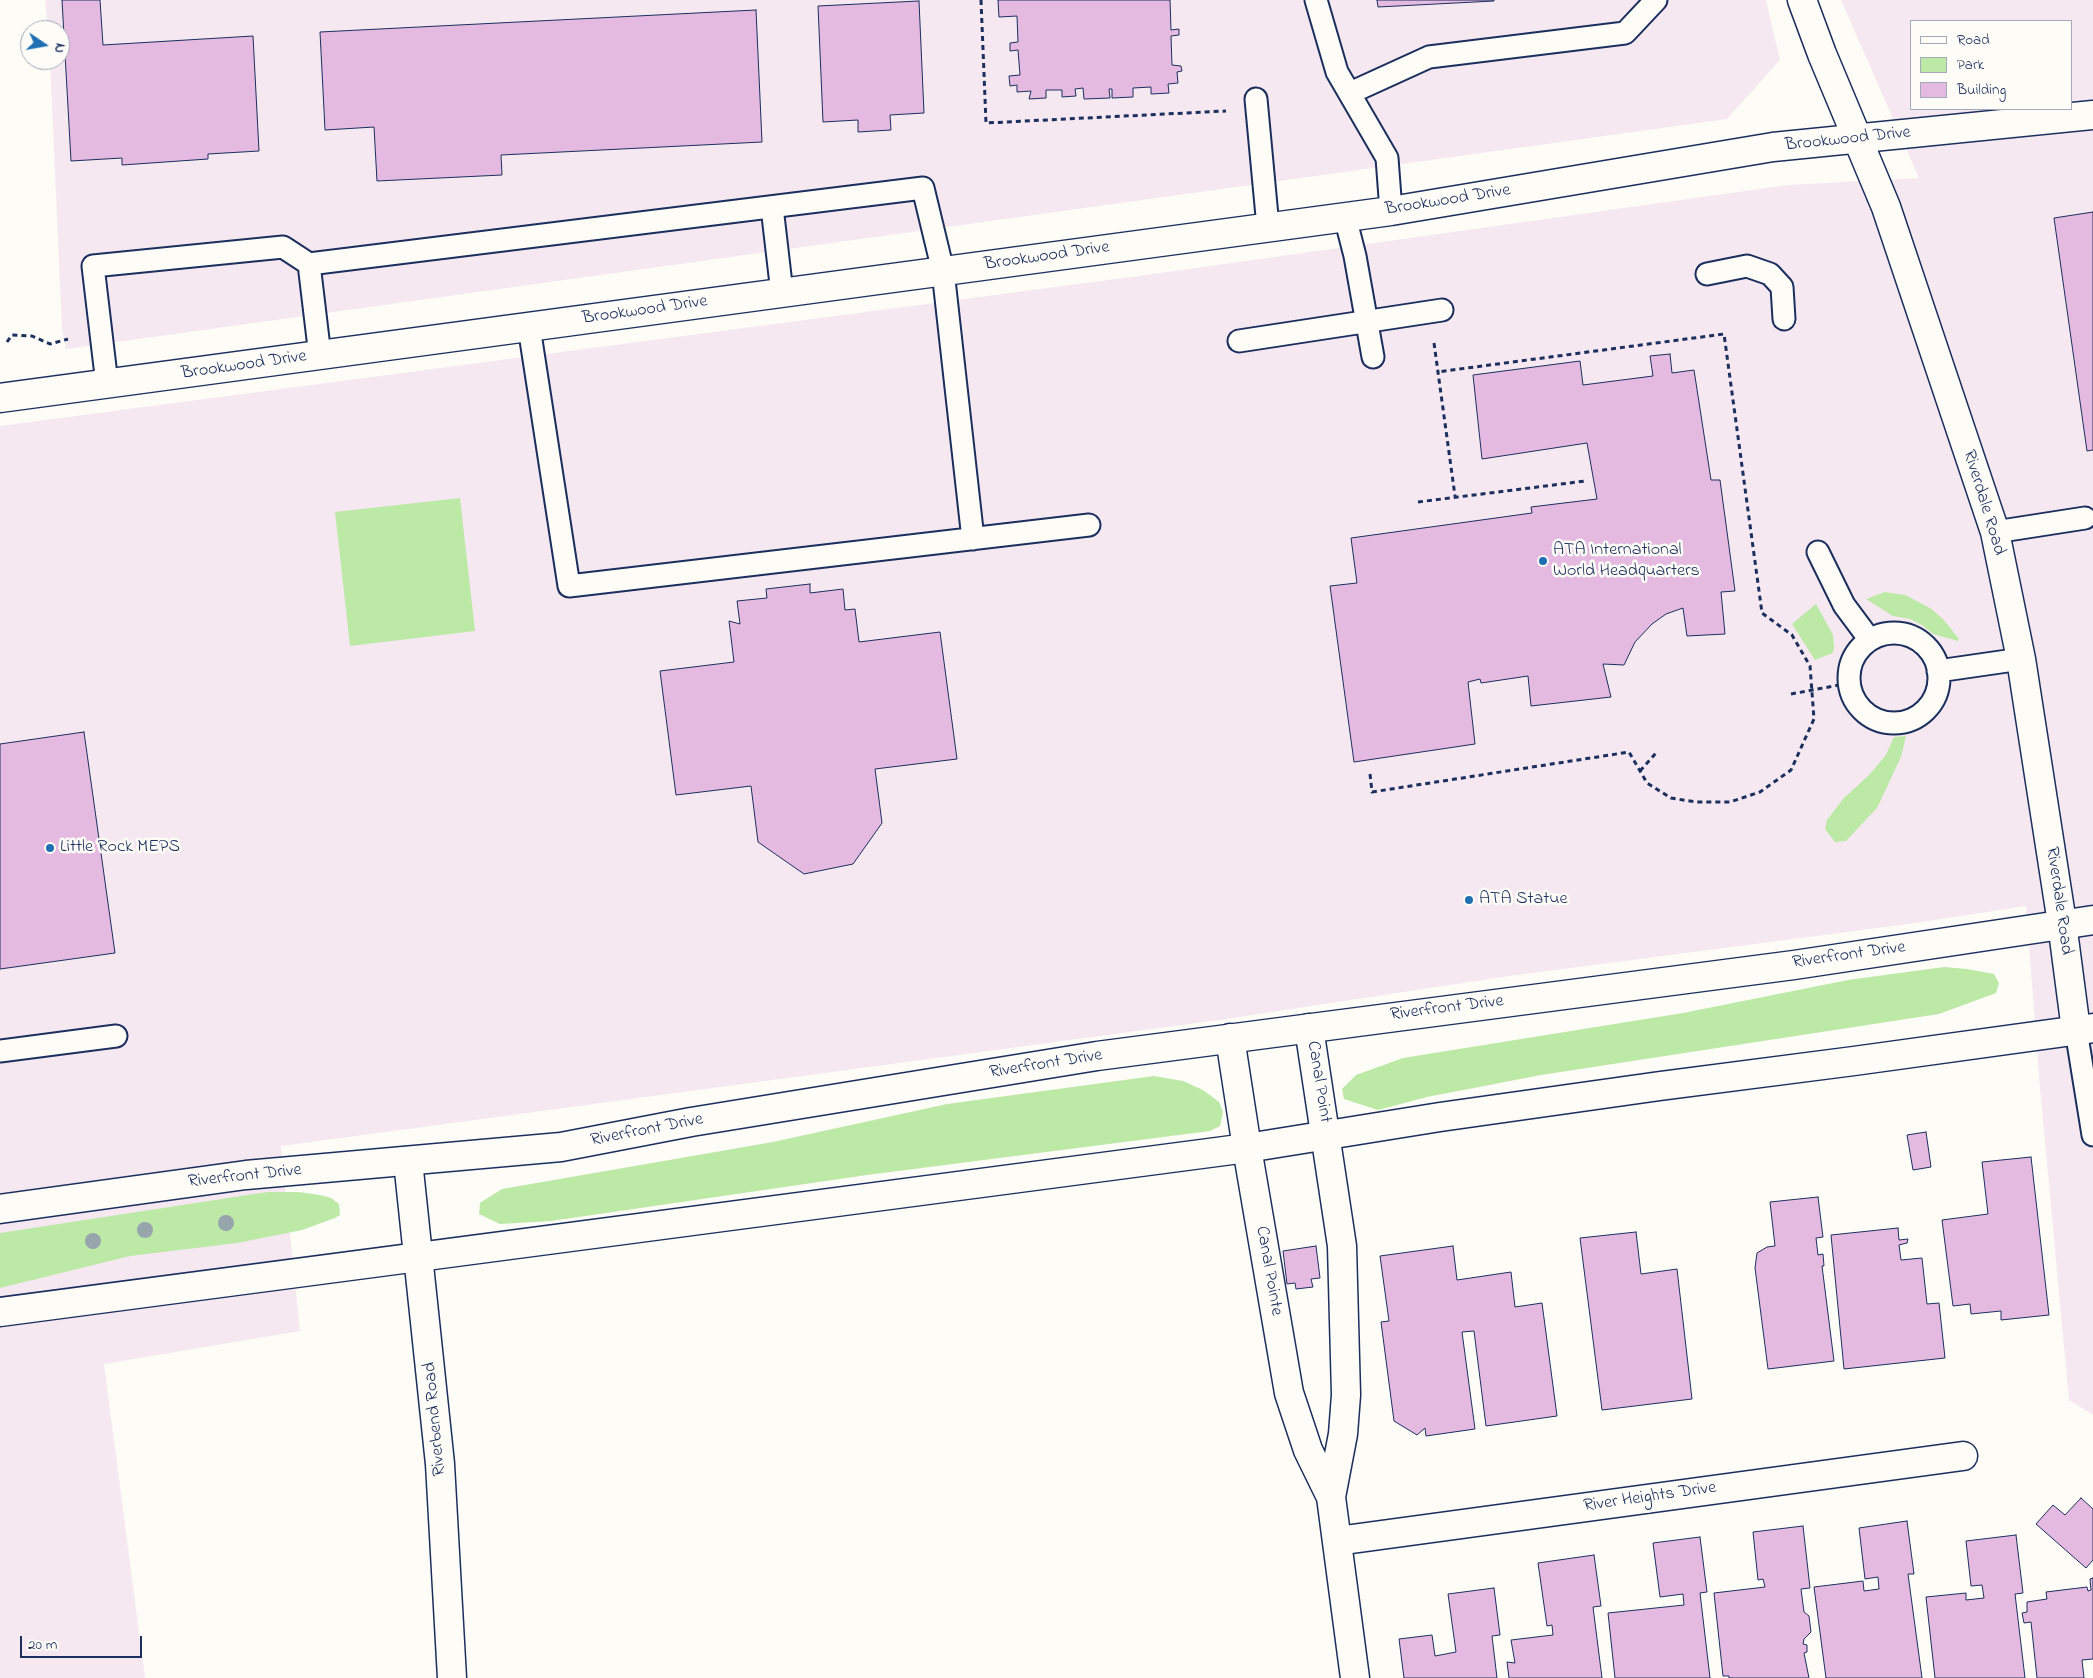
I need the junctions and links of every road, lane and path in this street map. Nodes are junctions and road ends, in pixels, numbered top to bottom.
1 (981, 0) edge
2 (1316, 0) edge
3 (1656, 0) edge
4 (1802, 0) edge
5 (1350, 93) junction
6 (1256, 104) joint
7 (2093, 115) edge
8 (1856, 139) junction
9 (772, 207) junction
10 (1391, 211) junction
11 (1345, 217) junction
12 (1268, 227) junction
13 (309, 264) junction
14 (943, 271) junction
15 (1707, 274) dead end
16 (782, 293) junction
17 (1436, 312) joint
18 (1784, 319) dead end
19 (1366, 322) junction
20 (529, 327) junction
21 (74, 338) dead end
22 (1240, 341) dead end
23 (8, 342) dead end
24 (320, 356) junction
25 (1374, 357) dead end
26 (1437, 372) junction
27 (107, 384) junction
28 (0, 398) edge
29 (1585, 481) dead end
30 (1455, 496) junction
31 (1418, 502) dead end
32 (2085, 518) dead end
33 (1089, 525) dead end
34 (1995, 532) junction
35 (973, 539) junction
36 (1818, 552) dead end
37 (1870, 640) junction
38 (2020, 659) junction
39 (1938, 671) junction
40 (1850, 683) junction
41 (1812, 690) junction
42 (1791, 694) dead end
43 (1657, 752) dead end
44 (1640, 771) junction
45 (1370, 774) dead end
46 (2093, 920) edge
47 (2062, 923) junction
48 (1309, 1028) junction
49 (2084, 1029) edge
50 (116, 1036) dead end
51 (1230, 1038) junction
52 (0, 1051) edge
53 (2093, 1135) edge
54 (1326, 1136) junction
55 (1247, 1148) junction
56 (408, 1161) junction
57 (0, 1209) edge
58 (419, 1258) junction
59 (0, 1312) edge
60 (1963, 1456) dead end
61 (1332, 1497) junction
62 (1338, 1541) junction
63 (452, 1678) edge
64 (1355, 1678) edge

1 - 6 path
2 - 5 lane
3 - 5 lane
4 - 8 street, Riverdale Road
5 - 10 lane
6 - 12 lane
7 - 8 street, Brookwood Drive
8 - 10 street, Brookwood Drive
8 - 34 street, Riverdale Road
9 - 13 lane
9 - 14 lane
9 - 16 lane
10 - 11 street, Brookwood Drive
11 - 12 street, Brookwood Drive
11 - 19 lane
12 - 14 street, Brookwood Drive
13 - 24 lane
13 - 27 lane
14 - 16 street, Brookwood Drive
14 - 35 lane
15 - 18 lane
16 - 20 street, Brookwood Drive
17 - 19 lane
17 - 26 path
19 - 22 lane
19 - 25 lane
20 - 24 street, Brookwood Drive
20 - 35 lane
21 - 23 path
24 - 27 street, Brookwood Drive
26 - 30 path
26 - 41 path
27 - 28 street, Brookwood Drive
29 - 30 path
30 - 31 path
32 - 34 lane
33 - 35 lane
34 - 38 street, Riverdale Road
36 - 37 lane
37 - 39 lane
37 - 40 lane
38 - 39 lane
38 - 47 street, Riverdale Road
39 - 40 lane
40 - 41 path
41 - 42 path
41 - 44 path
43 - 44 path
44 - 45 path
46 - 47 street, Riverfront Drive
47 - 48 street, Riverfront Drive
47 - 49 street, Riverdale Road
48 - 51 street, Riverfront Drive
48 - 54 street, Canal Point
49 - 53 lane
49 - 54 street
50 - 52 lane
51 - 55 street, Canal Pointe
51 - 56 street, Riverfront Drive
54 - 55 street
54 - 61 street, Canal Pointe
55 - 58 street
55 - 61 street, Canal Pointe
56 - 57 street, Riverfront Drive
56 - 58 street, Riverbend Road
58 - 59 street
58 - 63 street, Riverbend Road
60 - 62 street, River Heights Drive
61 - 62 street, Canal Pointe
62 - 64 street, Canal Pointe

